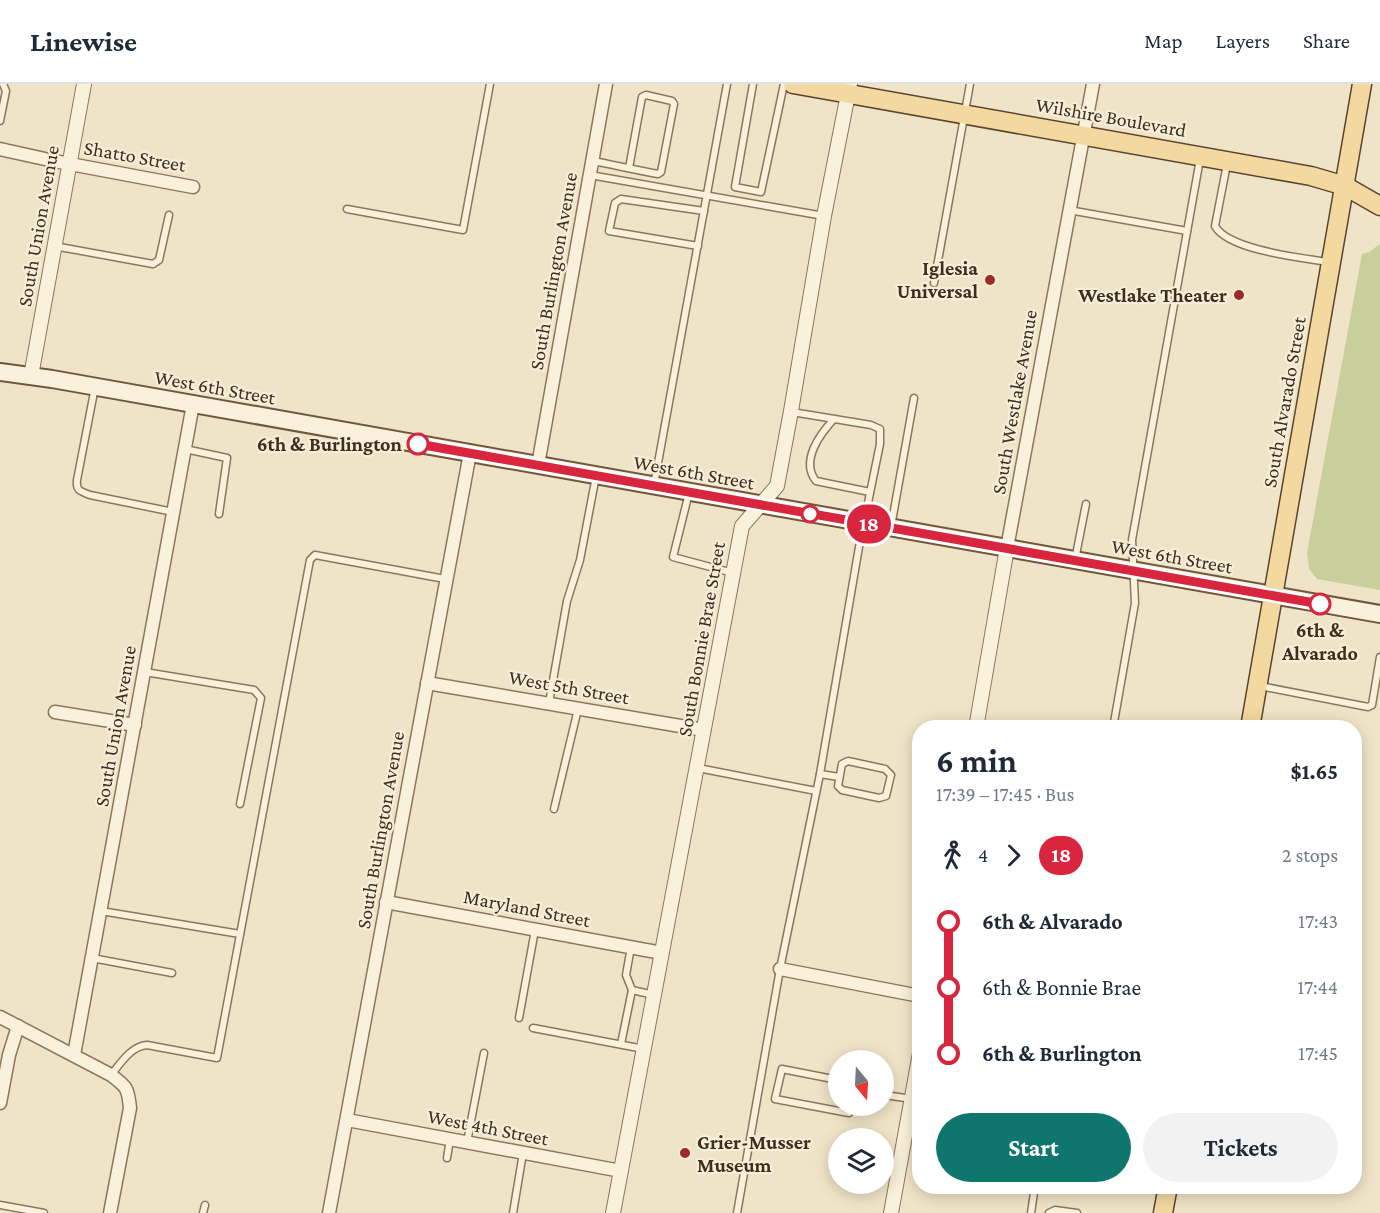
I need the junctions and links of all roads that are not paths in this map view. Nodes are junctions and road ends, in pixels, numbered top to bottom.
1 (3, 84) edge
2 (84, 84) edge
3 (490, 84) edge
4 (606, 84) edge
5 (727, 84) edge
6 (753, 84) edge
7 (784, 84) edge
8 (793, 84) edge
9 (970, 84) edge
10 (1093, 84) edge
11 (1362, 84) edge
12 (849, 89) edge
13 (964, 114) junction
14 (0, 121) edge
15 (1083, 135) junction
16 (0, 149) edge
17 (1200, 156) junction
18 (592, 161) junction
19 (1228, 161) junction
20 (69, 164) junction
21 (629, 168) junction
22 (590, 175) junction
23 (1345, 186) junction
24 (193, 187) dead end
25 (707, 195) junction
26 (1380, 206) edge
27 (347, 209) dead end
28 (1069, 210) junction
29 (704, 211) junction
30 (169, 215) dead end
31 (824, 216) junction
32 (1187, 231) junction
33 (54, 246) junction
34 (698, 246) junction
35 (1332, 262) junction
36 (934, 283) dead end
37 (0, 372) edge
38 (31, 376) junction
39 (95, 387) junction
40 (915, 398) dead end
41 (193, 404) junction
42 (791, 411) junction
43 (834, 418) junction
44 (185, 449) junction
45 (470, 453) junction
46 (538, 465) junction
47 (596, 476) junction
48 (654, 486) junction
49 (689, 492) junction
50 (870, 492) junction
51 (1086, 504) dead end
52 (760, 505) junction
53 (173, 512) junction
54 (219, 513) dead end
55 (863, 523) junction
56 (891, 528) junction
57 (1007, 548) junction
58 (1075, 561) junction
59 (1133, 571) junction
60 (733, 573) junction
61 (445, 579) junction
62 (1273, 596) junction
63 (1380, 614) edge
64 (1380, 657) edge
65 (145, 672) junction
66 (427, 683) junction
67 (1257, 686) junction
68 (549, 703) junction
69 (578, 708) junction
70 (55, 712) dead end
71 (977, 720) edge
72 (1114, 720) edge
73 (1251, 720) edge
74 (135, 725) junction
75 (704, 730) junction
76 (697, 768) junction
77 (820, 774) junction
78 (839, 777) junction
79 (816, 791) junction
80 (240, 804) dead end
81 (554, 809) dead end
82 (386, 902) junction
83 (101, 911) junction
84 (535, 930) junction
85 (240, 934) junction
86 (631, 947) junction
87 (662, 953) junction
88 (92, 958) junction
89 (780, 969) junction
90 (172, 973) dead end
91 (632, 990) junction
92 (912, 994) edge
93 (654, 995) junction
94 (0, 1017) edge
95 (519, 1018) dead end
96 (18, 1026) junction
97 (533, 1028) dead end
98 (621, 1044) junction
99 (645, 1049) junction
100 (484, 1053) dead end
101 (74, 1055) junction
102 (111, 1076) junction
103 (828, 1078) edge
104 (894, 1096) edge
105 (912, 1098) edge
106 (0, 1103) edge
107 (828, 1109) edge
108 (912, 1117) edge
109 (347, 1120) junction
110 (450, 1139) junction
111 (467, 1143) junction
112 (523, 1153) junction
113 (447, 1158) dead end
114 (621, 1172) junction
115 (1034, 1194) edge
116 (1167, 1194) edge
117 (0, 1205) edge
118 (205, 1205) dead end
119 (44, 1213) edge
120 (110, 1213) edge
121 (203, 1213) edge
122 (329, 1213) edge
123 (513, 1213) edge
124 (614, 1213) edge
125 (737, 1213) edge
126 (891, 1213) edge
127 (1031, 1213) edge
128 (1049, 1213) edge
129 (1077, 1213) edge
130 (1163, 1213) edge

1 - 14 lane
2 - 20 street, South Union Avenue
3 - 27 lane
4 - 18 street, South Burlington Avenue
5 - 25 lane
6 - 7 lane
8 - 12 main road, Wilshire Boulevard
9 - 13 lane
10 - 15 street, South Westlake Avenue
11 - 23 main road, South Alvarado Street
12 - 13 main road, Wilshire Boulevard
12 - 31 street, South Bonnie Brae Street
13 - 15 main road, Wilshire Boulevard
13 - 36 lane
15 - 17 main road, Wilshire Boulevard
15 - 28 street, South Westlake Avenue
16 - 20 street, Shatto Street
17 - 19 main road, Wilshire Boulevard
17 - 32 lane
18 - 21 lane
18 - 22 street, South Burlington Avenue
19 - 23 main road, Wilshire Boulevard
19 - 35 lane
20 - 24 street, Shatto Street
20 - 33 street, South Union Avenue
21 - 21 lane
22 - 25 lane
22 - 46 street, South Burlington Avenue
23 - 26 main road, Wilshire Boulevard
23 - 35 main road, South Alvarado Street
25 - 29 lane
25 - 31 lane
28 - 32 lane
28 - 57 street, South Westlake Avenue
29 - 34 lane
29 - 34 lane
30 - 33 lane
31 - 42 street, South Bonnie Brae Street
32 - 59 lane
33 - 38 street, South Union Avenue
34 - 48 lane
35 - 62 main road, South Alvarado Street
37 - 38 main road, West 6th Street
38 - 39 main road, West 6th Street
39 - 41 main road, West 6th Street
39 - 53 lane
40 - 56 lane
41 - 44 street, South Union Avenue
41 - 45 main road, West 6th Street
42 - 43 lane
42 - 52 street, South Bonnie Brae Street
43 - 50 lane
43 - 50 lane
44 - 53 street, South Union Avenue
44 - 54 lane
45 - 46 main road, West 6th Street
45 - 61 street, South Burlington Avenue
46 - 47 main road, West 6th Street
47 - 48 main road, West 6th Street
47 - 68 lane
48 - 49 main road, West 6th Street
49 - 52 main road, West 6th Street
49 - 60 lane
50 - 55 lane
51 - 58 lane
52 - 55 main road, West 6th Street
52 - 60 street, South Bonnie Brae Street
53 - 65 street, South Union Avenue
55 - 56 main road, West 6th Street
55 - 77 lane
56 - 57 main road, West 6th Street
57 - 58 main road, West 6th Street
57 - 71 street, South Westlake Avenue
58 - 59 main road, West 6th Street
59 - 62 main road, West 6th Street
59 - 72 lane
60 - 75 street, South Bonnie Brae Street
61 - 66 street, South Burlington Avenue
61 - 85 lane
62 - 63 main road, West 6th Street
62 - 67 main road, South Alvarado Street
64 - 67 lane
65 - 74 street, South Union Avenue
65 - 80 lane
66 - 68 street, West 5th Street
66 - 82 street, South Burlington Avenue
67 - 73 main road, South Alvarado Street
68 - 69 street, West 5th Street
69 - 75 street, West 5th Street
69 - 81 lane
70 - 74 street
74 - 83 street, South Union Avenue
75 - 76 street, South Bonnie Brae Street
76 - 79 lane
76 - 87 street, South Bonnie Brae Street
77 - 78 lane
77 - 79 lane
78 - 78 lane
79 - 89 lane
82 - 84 street, Maryland Street
82 - 109 street, South Burlington Avenue
83 - 85 lane
83 - 88 street, South Union Avenue
84 - 86 street, Maryland Street
84 - 95 lane
85 - 102 lane
86 - 87 street, Maryland Street
86 - 91 lane
87 - 93 street, South Bonnie Brae Street
88 - 90 lane
88 - 101 street, South Union Avenue
89 - 92 street
89 - 125 lane
91 - 93 lane
91 - 98 lane
93 - 99 street, South Bonnie Brae Street
94 - 96 street
96 - 101 street
96 - 106 street
97 - 98 lane
98 - 99 lane
99 - 114 street, South Bonnie Brae Street
100 - 111 lane
101 - 102 street
102 - 120 street
103 - 107 lane
104 - 105 lane
108 - 126 street
109 - 110 street, West 4th Street
109 - 122 street, South Burlington Avenue
110 - 111 street, West 4th Street
110 - 113 lane
111 - 112 street, West 4th Street
112 - 114 street, West 4th Street
112 - 123 lane
114 - 124 street, South Bonnie Brae Street
115 - 127 lane
116 - 130 main road
117 - 119 lane
118 - 121 lane
128 - 129 lane

